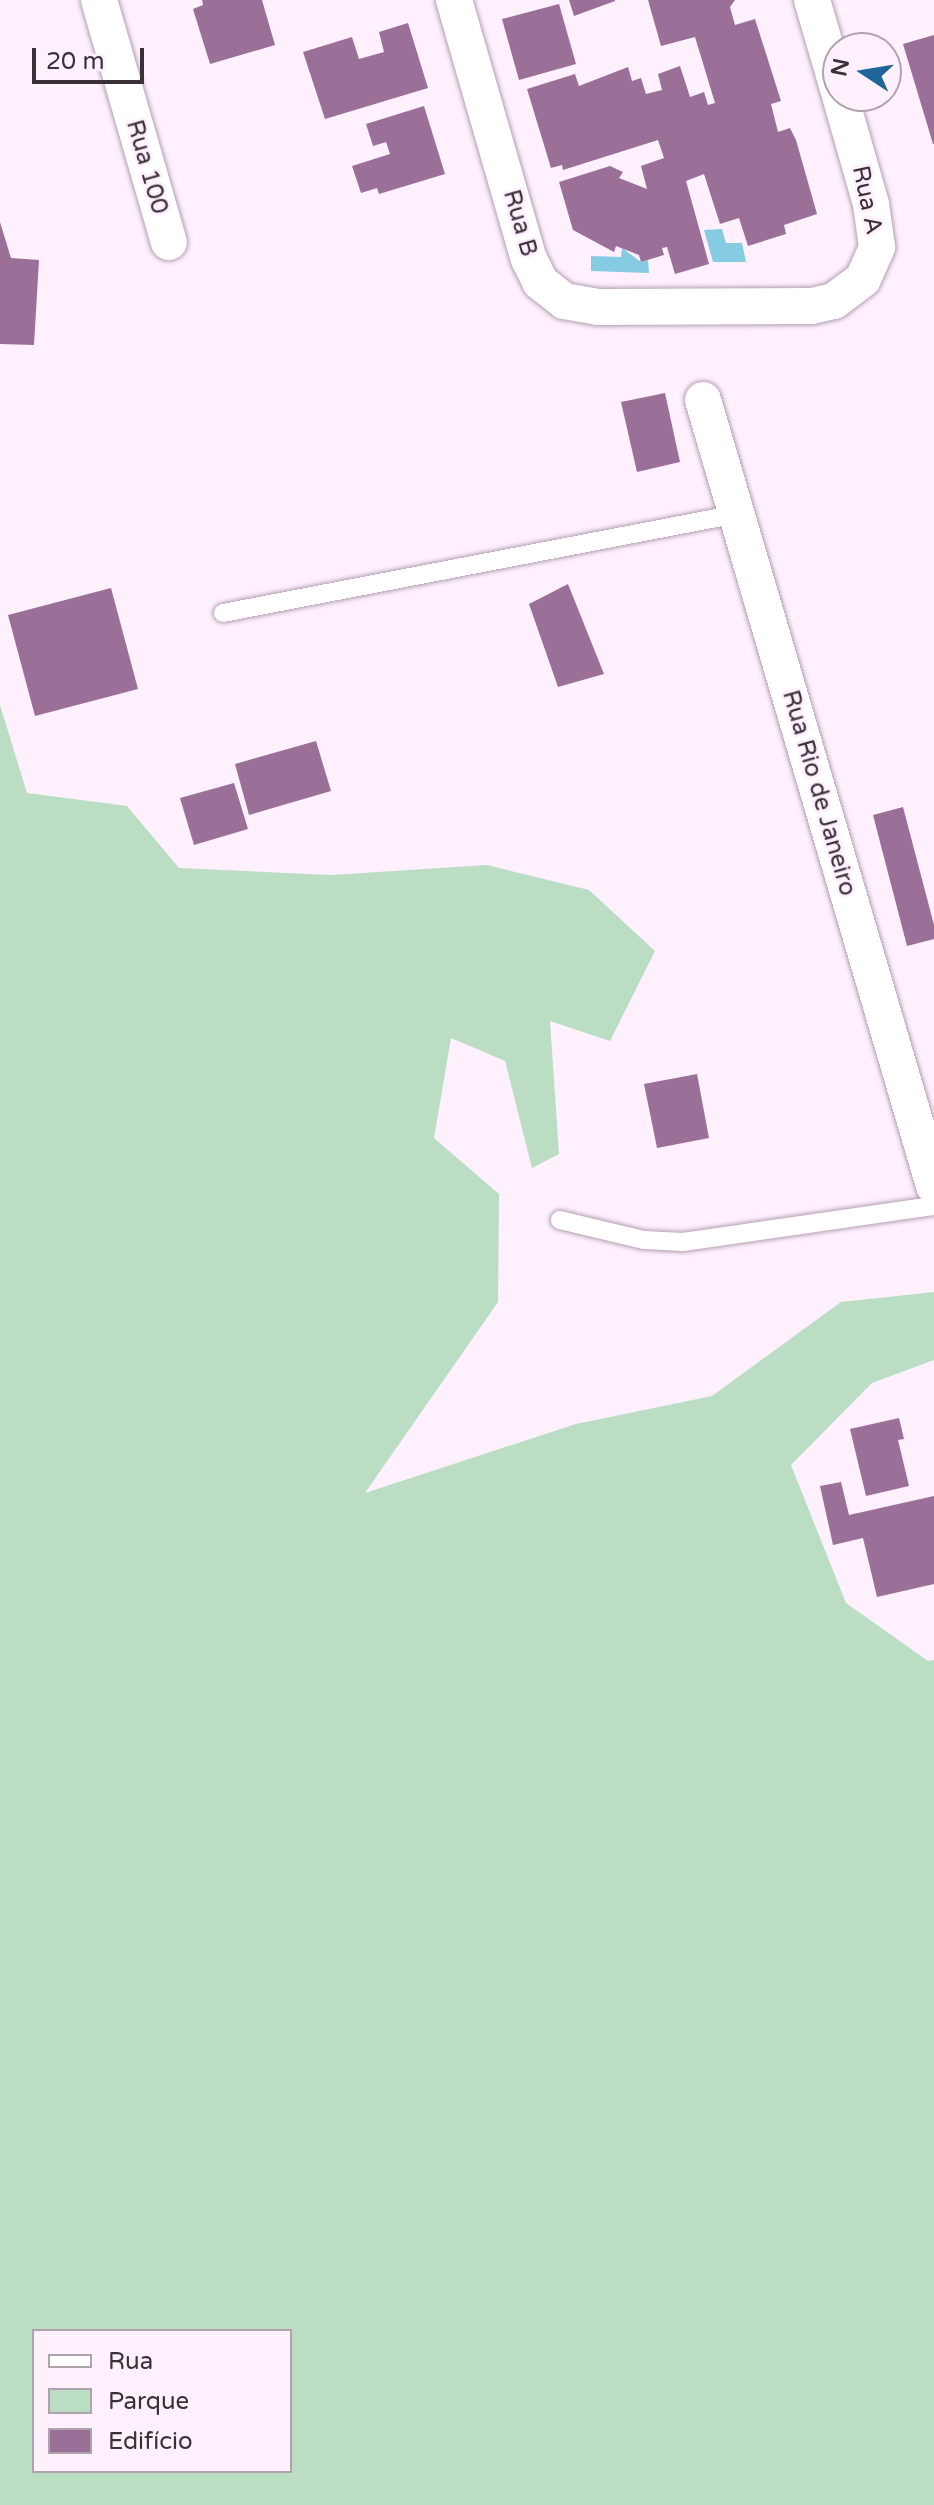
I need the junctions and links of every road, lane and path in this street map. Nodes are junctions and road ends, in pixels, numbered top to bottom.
1 (99, 0) edge
2 (454, 0) edge
3 (812, 0) edge
4 (822, 34) edge
5 (845, 112) edge
6 (169, 242) dead end
7 (703, 307) joint
8 (703, 400) dead end
9 (737, 514) junction
10 (223, 613) dead end
11 (934, 1188) edge
12 (560, 1220) dead end

1 - 6 street, Rua 100
2 - 7 street, Rua B
3 - 4 street
5 - 7 street, Rua A
8 - 9 street, Rua Rio de Janeiro
9 - 10 lane
9 - 11 street, Rua Rio de Janeiro
11 - 12 lane

